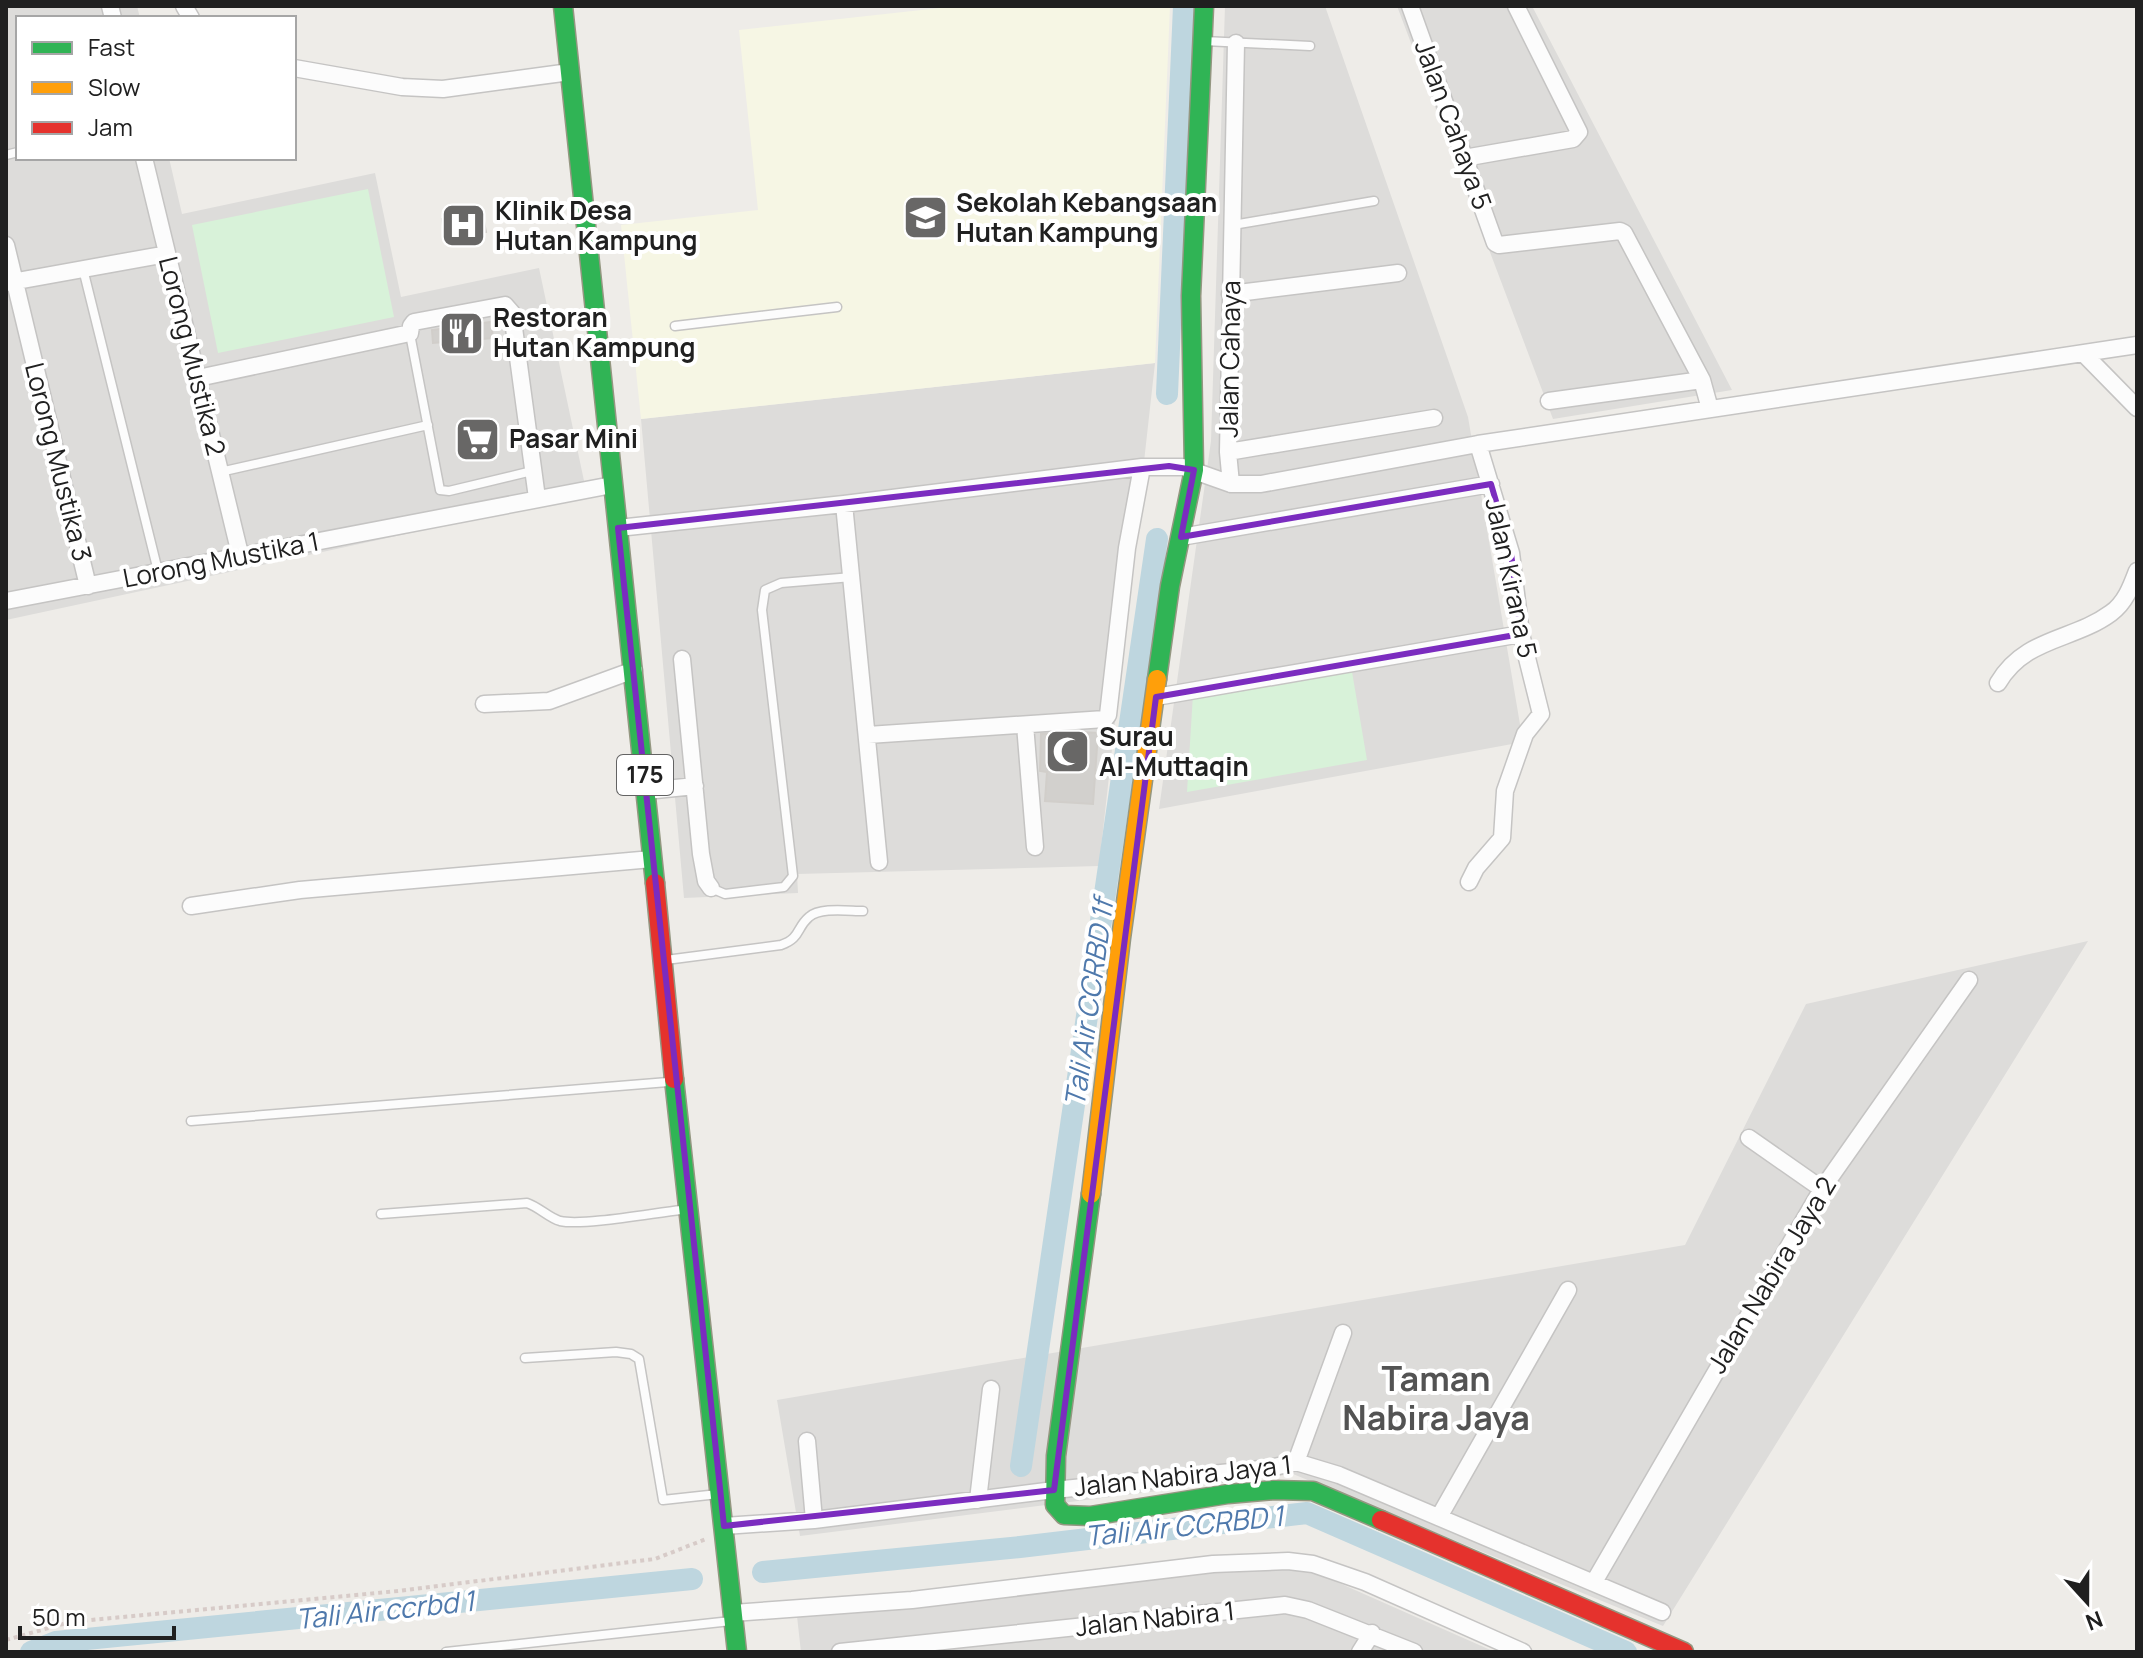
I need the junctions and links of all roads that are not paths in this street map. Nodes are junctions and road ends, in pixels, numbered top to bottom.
1 (563, 6) edge
2 (1204, 6) edge
3 (1410, 6) edge
4 (1516, 6) edge
5 (1203, 41) junction
6 (1236, 43) junction
7 (1310, 46) dead end
8 (296, 68) edge
9 (570, 72) junction
10 (1464, 158) junction
11 (144, 160) edge
12 (1374, 201) dead end
13 (1231, 225) junction
14 (6, 245) edge
15 (167, 254) junction
16 (83, 269) junction
17 (1398, 273) dead end
18 (10, 283) edge
19 (1230, 294) junction
20 (837, 307) dead end
21 (675, 326) dead end
22 (410, 333) junction
23 (2137, 345) edge
24 (2084, 354) junction
25 (198, 378) junction
26 (1702, 380) junction
27 (1549, 401) dead end
28 (2137, 408) edge
29 (1710, 409) junction
30 (1434, 418) dead end
31 (428, 425) junction
32 (1478, 444) junction
33 (1228, 452) junction
34 (1142, 467) junction
35 (1194, 470) junction
36 (532, 471) junction
37 (220, 472) junction
38 (1231, 484) junction
39 (1491, 484) junction
40 (612, 485) junction
41 (537, 498) junction
42 (844, 504) junction
43 (618, 528) junction
44 (1181, 537) junction
45 (240, 554) junction
46 (158, 571) junction
47 (2137, 571) edge
48 (853, 577) junction
49 (88, 586) junction
50 (6, 601) edge
51 (1521, 634) junction
52 (682, 659) dead end
53 (634, 670) junction
54 (1998, 683) dead end
55 (1156, 697) junction
56 (484, 704) dead end
57 (1025, 725) junction
58 (868, 735) junction
59 (695, 786) junction
60 (646, 791) junction
61 (1035, 847) dead end
62 (652, 859) junction
63 (879, 862) dead end
64 (1469, 882) dead end
65 (711, 888) joint
66 (191, 906) dead end
67 (863, 911) dead end
68 (662, 961) junction
69 (1969, 980) dead end
70 (673, 1082) junction
71 (191, 1121) dead end
72 (1749, 1138) dead end
73 (1822, 1189) junction
74 (686, 1209) junction
75 (381, 1214) dead end
76 (1568, 1290) dead end
77 (1343, 1333) dead end
78 (525, 1358) dead end
79 (991, 1389) dead end
80 (807, 1441) dead end
81 (1296, 1462) junction
82 (1054, 1490) junction
83 (719, 1494) junction
84 (978, 1500) junction
85 (1439, 1517) junction
86 (814, 1520) junction
87 (725, 1534) junction
88 (1594, 1582) junction
89 (1662, 1612) dead end
90 (733, 1617) junction
91 (1372, 1633) junction
92 (446, 1652) edge
93 (737, 1652) edge
94 (840, 1652) edge
95 (1360, 1652) edge
96 (1414, 1652) edge
97 (1523, 1652) edge
98 (1684, 1652) edge

1 - 9 street, 175
2 - 5 street
3 - 10 street, Jalan Cahaya 5
4 - 10 street
5 - 6 lane
5 - 35 street
6 - 7 lane
6 - 13 street, Jalan Cahaya
8 - 9 street
9 - 40 street, 175
10 - 26 street, Jalan Cahaya 5
11 - 15 street, Lorong Mustika 2
12 - 13 lane
13 - 19 street, Jalan Cahaya
14 - 18 street, Lorong Mustika 3
15 - 16 street
15 - 25 street, Lorong Mustika 2
16 - 18 street
16 - 46 lane
17 - 19 street
18 - 49 street, Lorong Mustika 3
19 - 33 street, Jalan Cahaya
20 - 21 lane
22 - 25 street
22 - 31 lane
22 - 36 street
23 - 24 street
24 - 28 street
24 - 29 street
25 - 37 street, Lorong Mustika 2
26 - 27 street
26 - 29 street
29 - 32 street
30 - 33 street
31 - 36 lane
31 - 37 lane
32 - 38 street
32 - 39 street, Jalan Kirana 5
33 - 38 street, Jalan Cahaya
34 - 35 street
34 - 42 street
34 - 57 street
35 - 38 street
35 - 44 street
36 - 41 street
37 - 45 street, Lorong Mustika 2
39 - 44 street
39 - 51 street, Jalan Kirana 5
40 - 41 street, Lorong Mustika 1
40 - 43 street, 175
41 - 45 street, Lorong Mustika 1
42 - 43 street
42 - 48 street
43 - 53 street, 175
44 - 55 street
45 - 46 street, Lorong Mustika 1
46 - 49 street, Lorong Mustika 1
47 - 54 street
48 - 58 street
48 - 65 lane
49 - 50 street, Lorong Mustika 1
51 - 55 street
51 - 64 street, Jalan Kirana 5
52 - 59 street
53 - 56 street
53 - 60 street, 175
55 - 82 street
57 - 58 street
57 - 61 street
58 - 63 street
59 - 60 street
59 - 65 street
60 - 62 street, 175
62 - 66 street
62 - 68 street, 175
67 - 68 lane
68 - 70 street, 175
69 - 73 street, Jalan Nabira Jaya 2
70 - 71 lane
70 - 74 street, 175
72 - 73 street
73 - 88 street, Jalan Nabira Jaya 2
74 - 75 lane
74 - 83 street, 175
76 - 85 street
77 - 81 street
78 - 83 lane
79 - 84 street
80 - 86 street
81 - 82 street, Jalan Nabira Jaya 1
81 - 85 street, Jalan Nabira Jaya 1
82 - 84 street, Jalan Nabira Jaya 1
82 - 98 street
83 - 87 street, 175
84 - 86 street, Jalan Nabira Jaya 1
85 - 88 street, Jalan Nabira Jaya 1
86 - 87 street, Jalan Nabira Jaya 1
87 - 90 street, 175
88 - 89 street, Jalan Nabira Jaya 1
90 - 92 lane
90 - 93 street, 175
90 - 97 street
91 - 94 street, Jalan Nabira 1
91 - 95 street
91 - 96 street, Jalan Nabira 1

